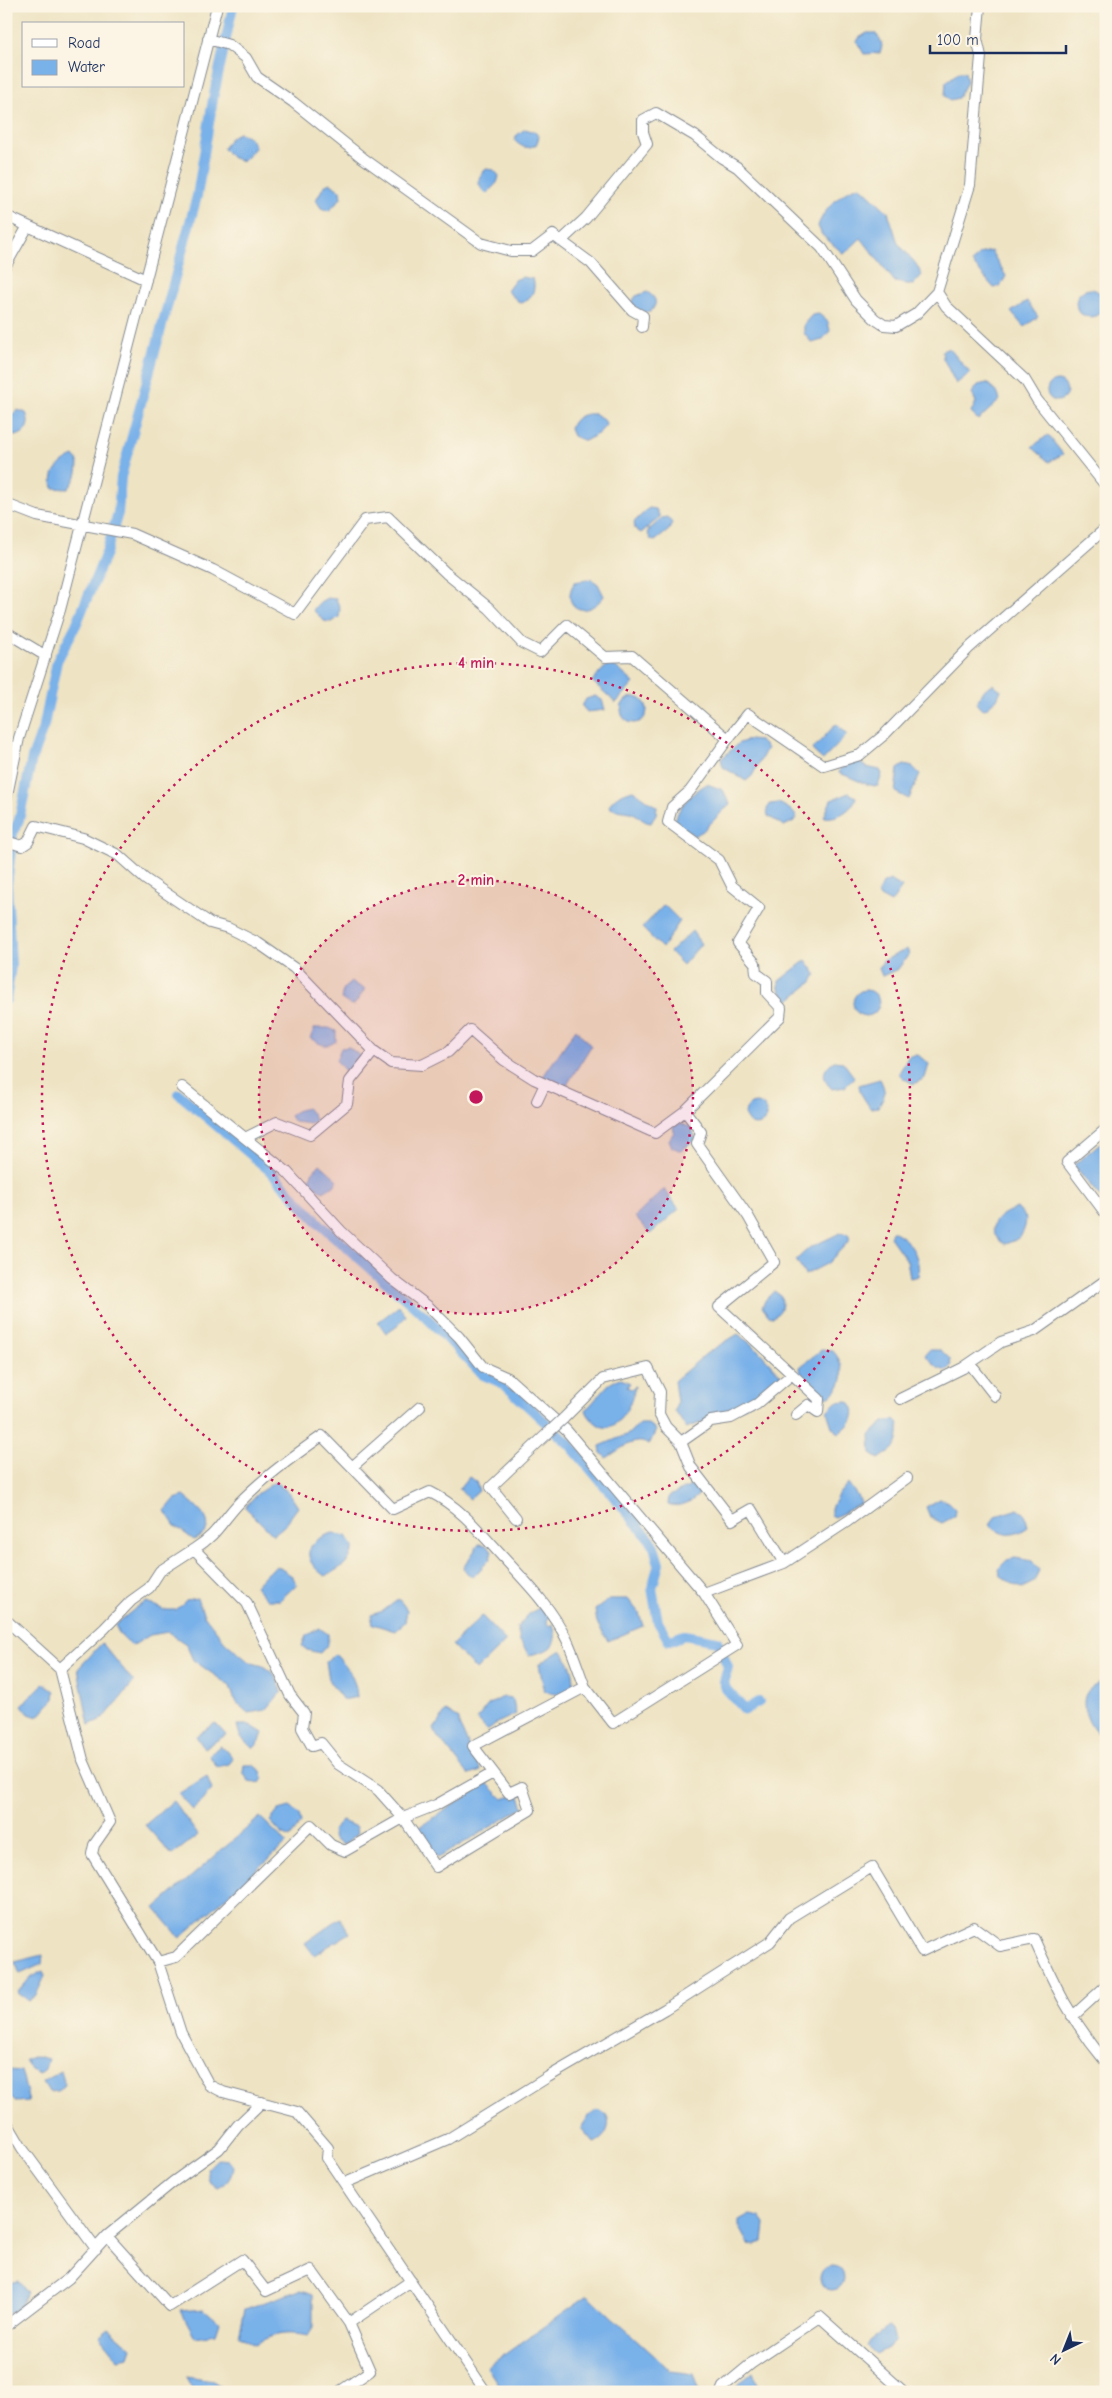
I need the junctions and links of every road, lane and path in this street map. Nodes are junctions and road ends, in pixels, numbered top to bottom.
1 (216, 6) edge
2 (980, 6) edge
3 (210, 40) junction
4 (6, 216) edge
5 (28, 226) junction
6 (561, 241) junction
7 (6, 265) edge
8 (146, 280) junction
9 (937, 292) junction
10 (642, 327) dead end
11 (1106, 486) edge
12 (6, 504) edge
13 (83, 524) junction
14 (1106, 528) edge
15 (6, 632) edge
16 (46, 656) junction
17 (728, 739) junction
18 (8, 786) edge
19 (6, 800) edge
20 (6, 841) edge
21 (374, 1051) junction
22 (545, 1084) junction
23 (182, 1087) dead end
24 (536, 1101) dead end
25 (685, 1111) junction
26 (1106, 1129) edge
27 (245, 1138) junction
28 (1106, 1214) edge
29 (1106, 1280) edge
30 (970, 1364) junction
31 (791, 1375) junction
32 (995, 1396) dead end
33 (900, 1399) dead end
34 (420, 1407) dead end
35 (796, 1415) dead end
36 (681, 1442) junction
37 (352, 1466) junction
38 (907, 1478) dead end
39 (516, 1518) dead end
40 (194, 1549) junction
41 (784, 1563) junction
42 (704, 1592) junction
43 (6, 1620) edge
44 (60, 1669) junction
45 (585, 1687) junction
46 (493, 1773) junction
47 (403, 1818) junction
48 (158, 1962) junction
49 (1106, 1986) edge
50 (1072, 2017) junction
51 (1106, 2062) edge
52 (262, 2102) junction
53 (6, 2122) edge
54 (344, 2182) junction
55 (108, 2236) junction
56 (96, 2249) junction
57 (411, 2281) junction
58 (348, 2323) junction
59 (6, 2326) edge
60 (339, 2392) edge
61 (486, 2392) edge
62 (721, 2392) edge
63 (904, 2392) edge

1 - 3 street
2 - 9 street
3 - 6 street
3 - 8 street
4 - 5 street
5 - 7 street
5 - 8 street
6 - 9 street
6 - 10 street
8 - 13 street
9 - 11 street
12 - 13 street
13 - 16 street
13 - 17 street
14 - 17 street
15 - 16 street
16 - 18 street
17 - 25 street
18 - 19 street
20 - 21 street
21 - 22 street
21 - 27 street
22 - 24 street
22 - 25 street
23 - 27 street
25 - 31 street
26 - 28 street
27 - 42 street
29 - 30 street
30 - 32 street
30 - 33 street
31 - 35 street
31 - 36 street
34 - 37 street
36 - 39 street, bridge
36 - 41 street
37 - 40 street
37 - 45 street
38 - 41 street
40 - 44 street
40 - 47 street
41 - 42 street
42 - 45 street
43 - 44 street
44 - 48 street
45 - 46 street
46 - 47 street
46 - 47 street
47 - 48 street
48 - 52 street
49 - 50 street
50 - 51 street
50 - 54 street
52 - 54 street
52 - 55 street
53 - 56 street
54 - 57 street
55 - 56 street
55 - 58 street
56 - 59 street
57 - 58 street
57 - 61 street
58 - 60 street
62 - 63 street

